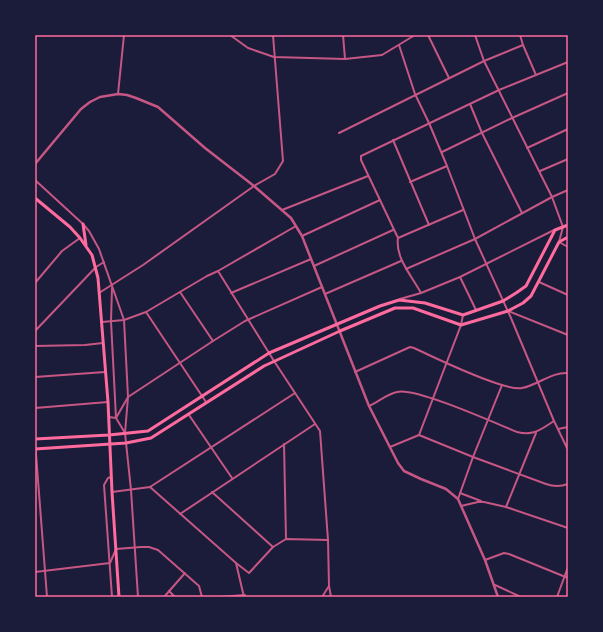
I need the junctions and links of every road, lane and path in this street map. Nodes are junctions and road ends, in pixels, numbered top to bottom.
1 (124, 35) edge
2 (230, 35) edge
3 (273, 35) edge
4 (343, 35) edge
5 (415, 35) edge
6 (428, 35) edge
7 (475, 35) edge
8 (520, 35) edge
9 (412, 36) edge
10 (399, 45) junction
11 (523, 45) junction
12 (274, 57) junction
13 (345, 59) junction
14 (484, 61) junction
15 (568, 62) edge
16 (536, 75) junction
17 (449, 78) junction
18 (499, 90) junction
19 (568, 93) edge
20 (118, 94) junction
21 (415, 94) junction
22 (470, 104) junction
23 (512, 118) junction
24 (429, 123) junction
25 (568, 129) edge
26 (339, 133) dead end
27 (482, 133) junction
28 (393, 140) junction
29 (527, 148) junction
30 (442, 152) junction
31 (568, 159) edge
32 (35, 164) edge
33 (447, 166) junction
34 (540, 171) junction
35 (368, 176) junction
36 (35, 180) edge
37 (410, 182) junction
38 (254, 186) junction
39 (568, 190) edge
40 (552, 197) junction
41 (35, 198) edge
42 (380, 200) junction
43 (282, 210) junction
44 (463, 210) junction
45 (522, 213) junction
46 (83, 224) junction
47 (429, 225) junction
48 (568, 225) edge
49 (296, 226) junction
50 (563, 227) junction
51 (393, 230) junction
52 (555, 230) junction
53 (302, 236) junction
54 (568, 237) edge
55 (80, 238) junction
56 (398, 238) junction
57 (475, 239) junction
58 (559, 242) junction
59 (86, 246) junction
60 (568, 247) edge
61 (311, 259) junction
62 (401, 261) junction
63 (104, 262) junction
64 (486, 263) junction
65 (314, 266) junction
66 (96, 267) junction
67 (406, 269) junction
68 (218, 271) junction
69 (460, 277) junction
70 (539, 282) junction
71 (35, 283) edge
72 (112, 285) junction
73 (322, 286) junction
74 (180, 292) junction
75 (100, 293) junction
76 (232, 293) junction
77 (421, 293) junction
78 (325, 294) junction
79 (568, 295) edge
80 (399, 300) junction
81 (503, 301) junction
82 (476, 310) junction
83 (508, 311) junction
84 (146, 312) junction
85 (463, 315) junction
86 (248, 319) junction
87 (124, 320) junction
88 (112, 321) junction
89 (102, 322) junction
90 (336, 324) junction
91 (461, 326) junction
92 (35, 331) edge
93 (340, 331) junction
94 (568, 335) edge
95 (212, 341) junction
96 (103, 343) junction
97 (35, 346) edge
98 (269, 353) junction
99 (274, 361) junction
100 (179, 364) junction
101 (447, 364) junction
102 (105, 372) junction
103 (355, 372) junction
104 (568, 373) edge
105 (35, 377) edge
106 (538, 382) junction
107 (502, 385) junction
108 (295, 393) junction
109 (202, 396) junction
110 (128, 397) junction
111 (432, 399) junction
112 (108, 402) junction
113 (206, 403) junction
114 (369, 406) junction
115 (35, 408) edge
116 (188, 415) junction
117 (108, 417) junction
118 (116, 418) junction
119 (488, 421) junction
120 (554, 421) junction
121 (315, 424) junction
122 (568, 427) edge
123 (558, 429) junction
124 (536, 432) junction
125 (125, 434) junction
126 (109, 435) junction
127 (419, 435) junction
128 (35, 440) edge
129 (109, 443) junction
130 (126, 443) junction
131 (284, 444) junction
132 (390, 447) junction
133 (35, 448) edge
134 (212, 448) junction
135 (568, 450) edge
136 (473, 457) junction
137 (519, 473) junction
138 (111, 477) junction
139 (232, 478) junction
140 (568, 484) edge
141 (150, 487) junction
142 (131, 490) junction
143 (112, 492) junction
144 (212, 492) junction
145 (460, 493) junction
146 (458, 499) junction
147 (484, 502) junction
148 (461, 506) junction
149 (506, 507) junction
150 (180, 514) junction
151 (568, 528) edge
152 (286, 539) junction
153 (328, 540) junction
154 (135, 547) junction
155 (273, 547) junction
156 (116, 549) junction
157 (484, 560) junction
158 (110, 563) junction
159 (236, 563) junction
160 (568, 567) edge
161 (44, 570) junction
162 (35, 572) edge
163 (185, 573) junction
164 (565, 577) junction
165 (568, 578) edge
166 (495, 585) junction
167 (329, 586) junction
168 (169, 591) junction
169 (244, 596) edge
170 (47, 597) edge
171 (112, 597) edge
172 (119, 597) edge
173 (138, 597) edge
174 (164, 597) edge
175 (175, 597) edge
176 (202, 597) edge
177 (220, 597) edge
178 (322, 597) edge
179 (331, 597) edge
180 (498, 597) edge
181 (521, 597) edge
182 (557, 597) edge

1 - 20 street
2 - 12 street
3 - 12 street
4 - 13 street
5 - 9 street
6 - 17 street
7 - 14 street
8 - 11 street
9 - 10 street
10 - 13 street
10 - 21 street
11 - 14 street
11 - 16 street
12 - 13 street
12 - 38 street
14 - 17 street
14 - 18 street
15 - 16 street
16 - 18 street
17 - 21 street
18 - 22 street
18 - 23 street
19 - 23 street
20 - 32 street
20 - 38 street
21 - 24 street
21 - 26 street
22 - 24 street
22 - 27 street
23 - 27 street
23 - 29 street
24 - 28 street
24 - 30 street
25 - 29 street
27 - 30 street
27 - 45 street
28 - 35 street
28 - 37 street
29 - 34 street
30 - 33 street
31 - 34 street
33 - 37 street
33 - 44 street
34 - 40 street
35 - 42 street
35 - 43 street
36 - 46 street
37 - 47 street
38 - 43 street
38 - 72 street
39 - 40 street
40 - 45 street
40 - 50 street
41 - 55 main road
42 - 51 street
42 - 53 street
43 - 49 street
44 - 47 street
44 - 57 street
45 - 57 street
46 - 59 main road
46 - 63 street
47 - 56 street
48 - 50 main road
49 - 53 street
49 - 68 street
50 - 52 main road
50 - 58 street
51 - 56 street
51 - 65 street
52 - 64 street
52 - 81 main road
53 - 61 street
54 - 58 main road
55 - 59 main road
55 - 71 street
56 - 62 street
57 - 64 street
57 - 67 street
58 - 60 street
58 - 70 main road
59 - 66 main road
61 - 65 street
61 - 76 street
62 - 67 street
62 - 78 street
63 - 66 street
63 - 72 street
64 - 69 street
64 - 81 street
65 - 73 street
66 - 75 main road
66 - 92 street
67 - 77 street
68 - 74 street
68 - 76 street
69 - 77 street
69 - 82 street
70 - 79 street
70 - 83 main road
72 - 75 street
72 - 87 street
72 - 88 street
73 - 78 street
73 - 86 street
74 - 84 street
74 - 95 street
75 - 89 main road
76 - 86 street
77 - 80 street
78 - 90 street
80 - 85 main road
80 - 90 main road
81 - 82 main road
81 - 83 street
82 - 85 main road
83 - 91 main road
83 - 94 street
83 - 106 street
84 - 87 street
84 - 100 street
85 - 91 street
86 - 95 street
86 - 98 street
87 - 88 street
87 - 110 street
88 - 89 street
88 - 118 street
89 - 96 main road
90 - 93 street
90 - 98 main road
91 - 93 main road
91 - 101 street
93 - 99 main road
93 - 103 street
95 - 100 street
96 - 97 street
96 - 102 main road
98 - 99 street
98 - 109 main road
99 - 108 street
99 - 113 main road
100 - 109 street
100 - 110 street
101 - 103 street
101 - 107 street
101 - 111 street
102 - 105 street
102 - 112 main road
103 - 114 street
104 - 106 street
106 - 107 street
106 - 120 street
107 - 119 street
108 - 121 street
108 - 134 street
109 - 113 street
109 - 125 main road
110 - 118 street
110 - 125 street
111 - 114 street
111 - 119 street
111 - 127 street
112 - 115 street
112 - 117 main road
113 - 116 main road
114 - 132 street
116 - 130 main road
116 - 134 street
117 - 118 street
117 - 126 main road
118 - 125 street
119 - 124 street
119 - 136 street
120 - 123 street
120 - 124 street
121 - 131 street
121 - 153 street
122 - 123 street
123 - 135 street
124 - 137 street
125 - 126 main road
125 - 130 street
126 - 128 main road
126 - 129 main road
127 - 132 street
127 - 136 street
128 - 133 street
129 - 130 main road
129 - 133 main road
129 - 138 main road
130 - 142 street
131 - 139 street
131 - 152 street
132 - 146 street
133 - 161 street
134 - 139 street
134 - 141 street
136 - 137 street
136 - 145 street
137 - 140 street
137 - 149 street
138 - 143 main road
138 - 158 street
139 - 144 street
141 - 142 street
141 - 150 street
142 - 143 street
142 - 154 street
143 - 156 main road
144 - 150 street
144 - 155 street
145 - 146 street
145 - 147 street
146 - 148 street
147 - 148 street
147 - 149 street
148 - 157 street
149 - 151 street
150 - 159 street
152 - 153 street
152 - 155 street
153 - 167 street
154 - 156 street
154 - 163 street
154 - 173 street
155 - 159 street
156 - 158 street
156 - 172 main road
157 - 164 street
157 - 166 street
158 - 161 street
158 - 171 street
159 - 169 street
160 - 164 street
161 - 162 street
161 - 170 street
163 - 168 street
163 - 176 street
164 - 165 street
164 - 182 street
166 - 180 street
166 - 181 street
167 - 178 street
167 - 179 street
168 - 174 street
168 - 175 street
169 - 177 street

